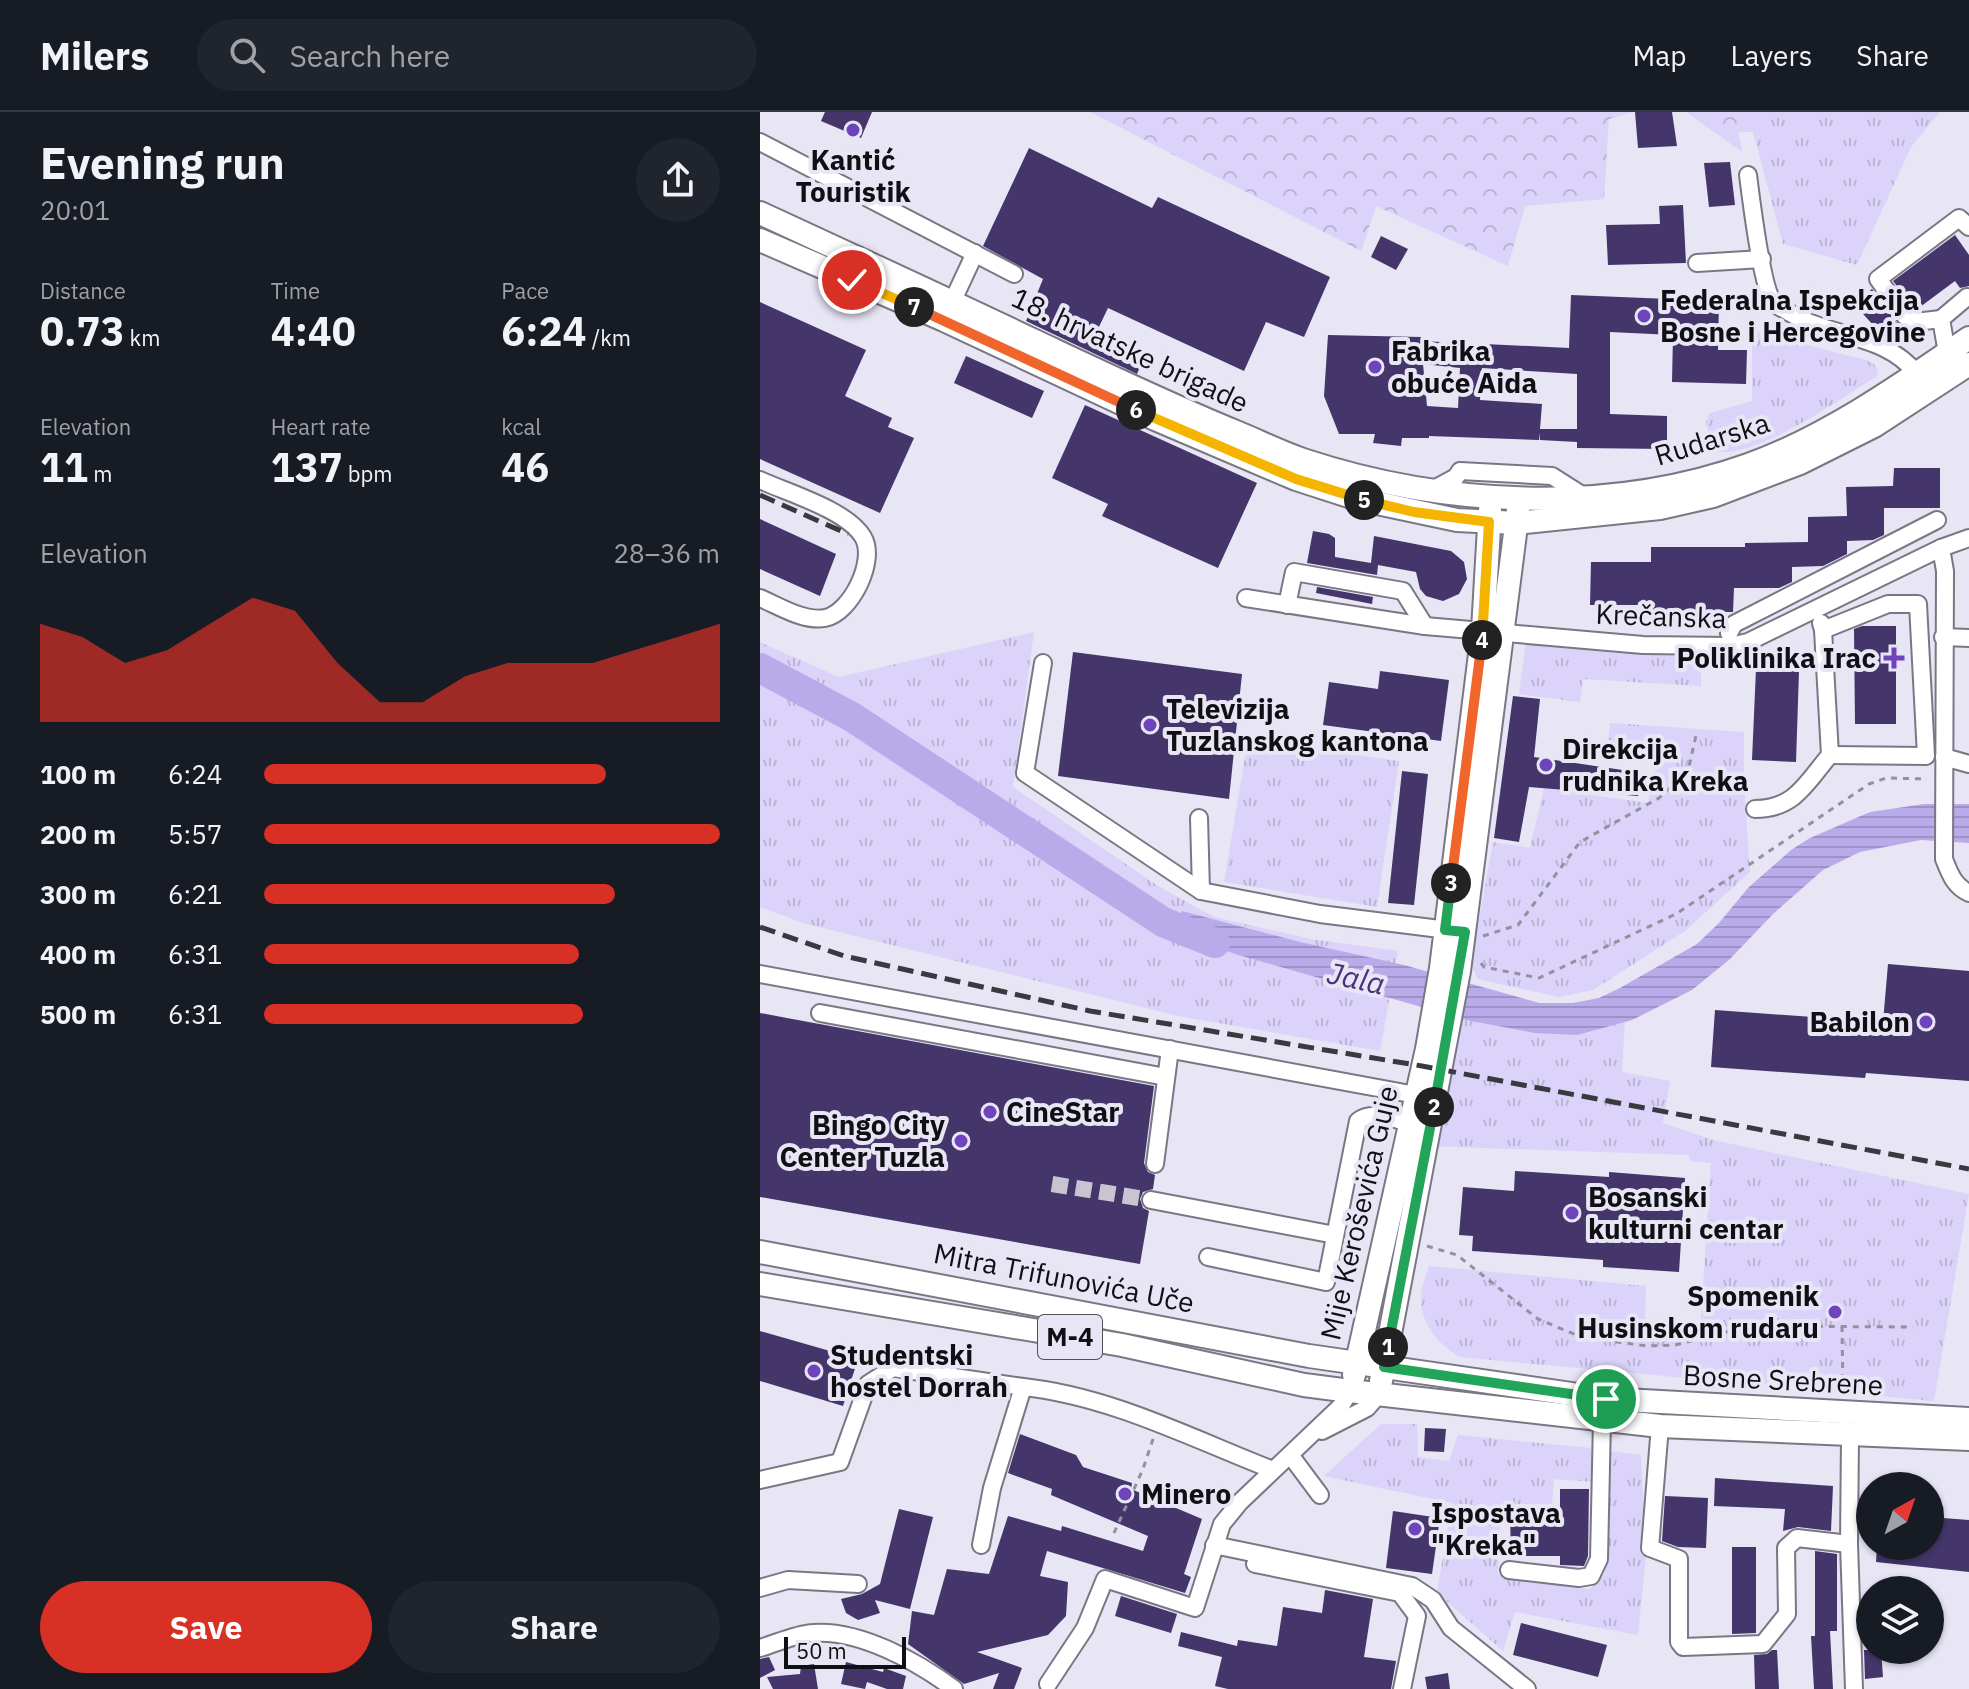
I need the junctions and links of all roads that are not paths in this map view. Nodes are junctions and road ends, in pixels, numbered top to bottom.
1 (760, 142) edge
2 (1748, 175) dead end
3 (760, 213) edge
4 (1969, 227) edge
5 (760, 240) edge
6 (975, 253) junction
7 (1762, 259) junction
8 (1697, 263) dead end
9 (1014, 274) dead end
10 (1967, 297) dead end
11 (948, 311) junction
12 (1941, 319) junction
13 (1969, 338) edge
14 (1947, 353) junction
15 (1969, 364) edge
16 (1917, 374) junction
17 (760, 480) edge
18 (1432, 490) junction
19 (1490, 497) junction
20 (1585, 497) junction
21 (1519, 498) junction
22 (1937, 520) dead end
23 (1489, 522) junction
24 (1517, 523) junction
25 (1969, 538) edge
26 (1941, 548) junction
27 (760, 598) edge
28 (1246, 598) dead end
29 (1287, 605) junction
30 (1817, 610) junction
31 (1425, 626) junction
32 (1493, 630) junction
33 (1823, 630) junction
34 (1729, 633) dead end
35 (1943, 637) junction
36 (1969, 638) edge
37 (1043, 663) dead end
38 (1830, 755) junction
39 (1944, 757) junction
40 (1969, 764) edge
41 (1755, 809) dead end
42 (1199, 818) dead end
43 (1201, 891) junction
44 (1969, 893) edge
45 (1463, 933) junction
46 (760, 974) edge
47 (820, 1013) dead end
48 (1170, 1049) junction
49 (1435, 1051) junction
50 (1166, 1077) junction
51 (1416, 1095) junction
52 (1410, 1123) junction
53 (1155, 1164) dead end
54 (1151, 1200) tunnel mouth
55 (1335, 1235) junction
56 (760, 1252) edge
57 (1208, 1257) dead end
58 (760, 1284) edge
59 (1356, 1364) junction
60 (1384, 1367) junction
61 (1023, 1387) junction
62 (1350, 1391) junction
63 (1379, 1394) junction
64 (1969, 1419) edge
65 (1602, 1420) junction
66 (1660, 1426) junction
67 (1850, 1436) junction
68 (1310, 1437) junction
69 (1969, 1439) edge
70 (1291, 1456) junction
71 (1273, 1470) junction
72 (760, 1480) edge
73 (1320, 1495) dead end
74 (1849, 1544) junction
75 (981, 1545) dead end
76 (1212, 1550) junction
77 (1509, 1570) dead end
78 (858, 1584) dead end
79 (760, 1588) edge
80 (760, 1648) edge
81 (1048, 1684) dead end
82 (954, 1689) edge
83 (1402, 1689) edge
84 (1527, 1689) edge
85 (1854, 1689) edge

1 - 6 street
2 - 7 street
3 - 11 main road, 18. hrvatske brigade
4 - 12 street
5 - 11 main road, 18. hrvatske brigade
6 - 9 street
6 - 11 street
7 - 8 street
7 - 16 street
10 - 12 street
11 - 18 main road, 18. hrvatske brigade
11 - 23 main road, 18. hrvatske brigade
12 - 14 street
13 - 14 main road, Rudarska
14 - 16 main road, Rudarska
15 - 24 main road, Rudarska
16 - 20 main road, Rudarska
17 - 27 street
18 - 19 main road, 18. hrvatske brigade
18 - 20 street
19 - 21 main road, Rudarska
19 - 23 main road
20 - 21 main road, Rudarska
21 - 24 main road
22 - 34 street
23 - 24 main road, Rudarska
23 - 32 main road
24 - 32 main road
25 - 26 street, Krečanska
26 - 30 street, Krečanska
26 - 35 street
28 - 29 street, Krečanska
29 - 31 street, Krečanska
29 - 31 street
30 - 32 street, Krečanska
30 - 33 street
31 - 32 street, Krečanska
32 - 45 main road
33 - 38 street
33 - 38 street
35 - 36 street
35 - 39 street
37 - 43 street
38 - 41 street
39 - 40 street
39 - 44 street
42 - 43 street
43 - 45 street
45 - 49 main road
46 - 48 street
47 - 50 street
48 - 50 street
48 - 51 street
49 - 51 main road, Mije Keroševića Guje
49 - 60 main road, Mije Keroševića Guje
50 - 53 street
51 - 52 main road, Mije Keroševića Guje
52 - 55 street
52 - 59 main road, Mije Keroševića Guje
54 - 55 street
55 - 57 street
56 - 59 main road, Mitra Trifunovića Uče / M-4
58 - 62 main road, Mitra Trifunovića Uče / M-4
59 - 60 main road, Bosne Srebrene / M-4
59 - 62 main road, Mije Keroševića Guje
60 - 63 main road, Mije Keroševića Guje
60 - 64 main road, Bosne Srebrene / M-4
61 - 71 street
61 - 72 street
61 - 75 street
62 - 63 main road, Mitra Trifunovića Uče / M-4
62 - 68 street
63 - 65 main road, Bosne Srebrene / M-4
63 - 68 street
65 - 66 main road, Bosne Srebrene / M-4
65 - 77 street
66 - 67 main road, Bosne Srebrene / M-4
66 - 74 street
67 - 69 main road, Bosne Srebrene / M-4
67 - 74 street
68 - 70 street
70 - 71 street
70 - 73 street
71 - 76 street
74 - 85 street
76 - 81 street
76 - 83 street
76 - 84 street
78 - 79 street
80 - 82 street

